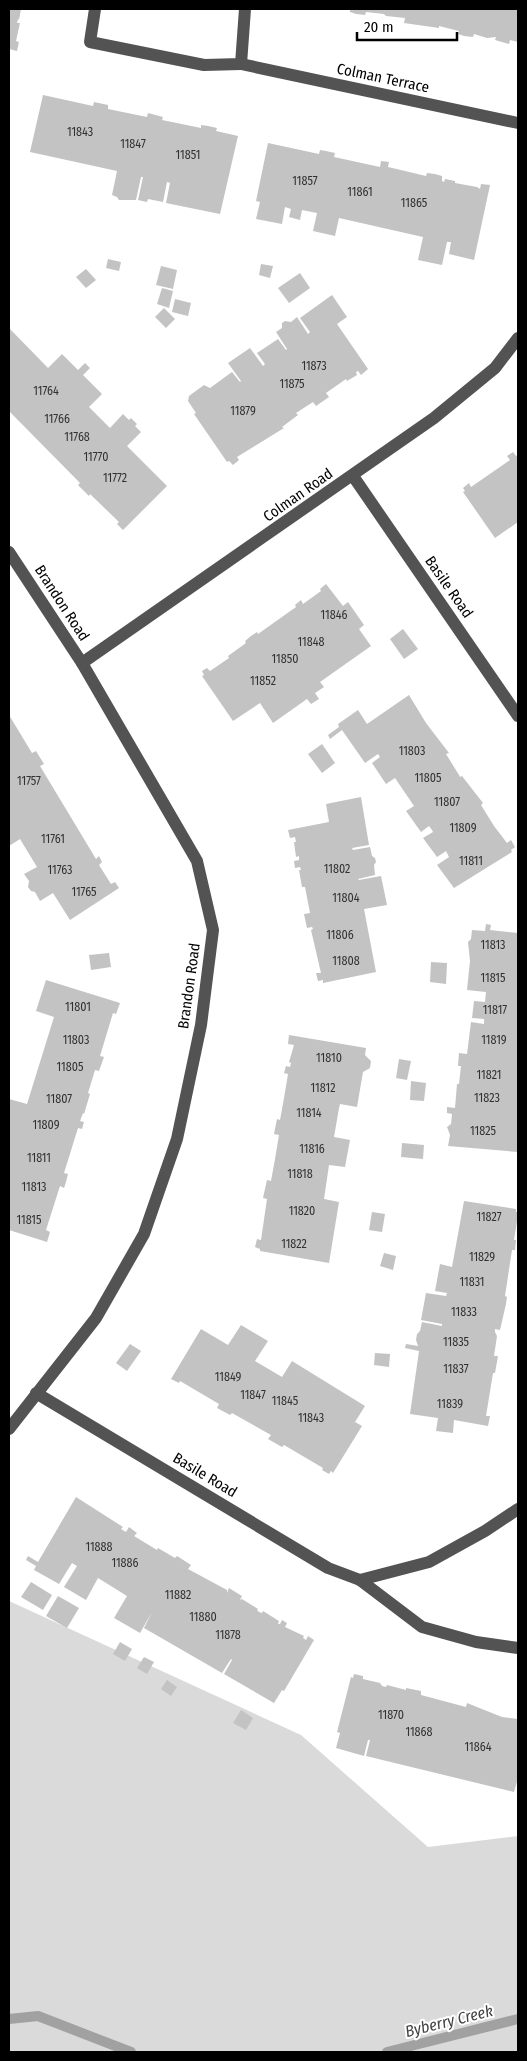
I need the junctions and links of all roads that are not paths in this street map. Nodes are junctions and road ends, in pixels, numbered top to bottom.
1 (95, 9) edge
2 (245, 9) edge
3 (241, 64) junction
4 (518, 123) edge
5 (518, 338) edge
6 (353, 476) junction
7 (9, 552) edge
8 (82, 663) junction
9 (518, 716) edge
10 (36, 1393) junction
11 (9, 1429) edge
12 (518, 1509) edge
13 (360, 1580) junction
14 (518, 1648) edge

1 - 3 street, Colman Terrace
2 - 3 street
3 - 4 street, Colman Terrace
5 - 6 street, Colman Road
6 - 8 street, Colman Road
6 - 9 street, Basile Road
7 - 8 street, Brandon Road
8 - 10 street, Brandon Road
10 - 11 street, Brandon Road
10 - 13 street, Basile Road
12 - 13 street
13 - 14 street, Basile Road

